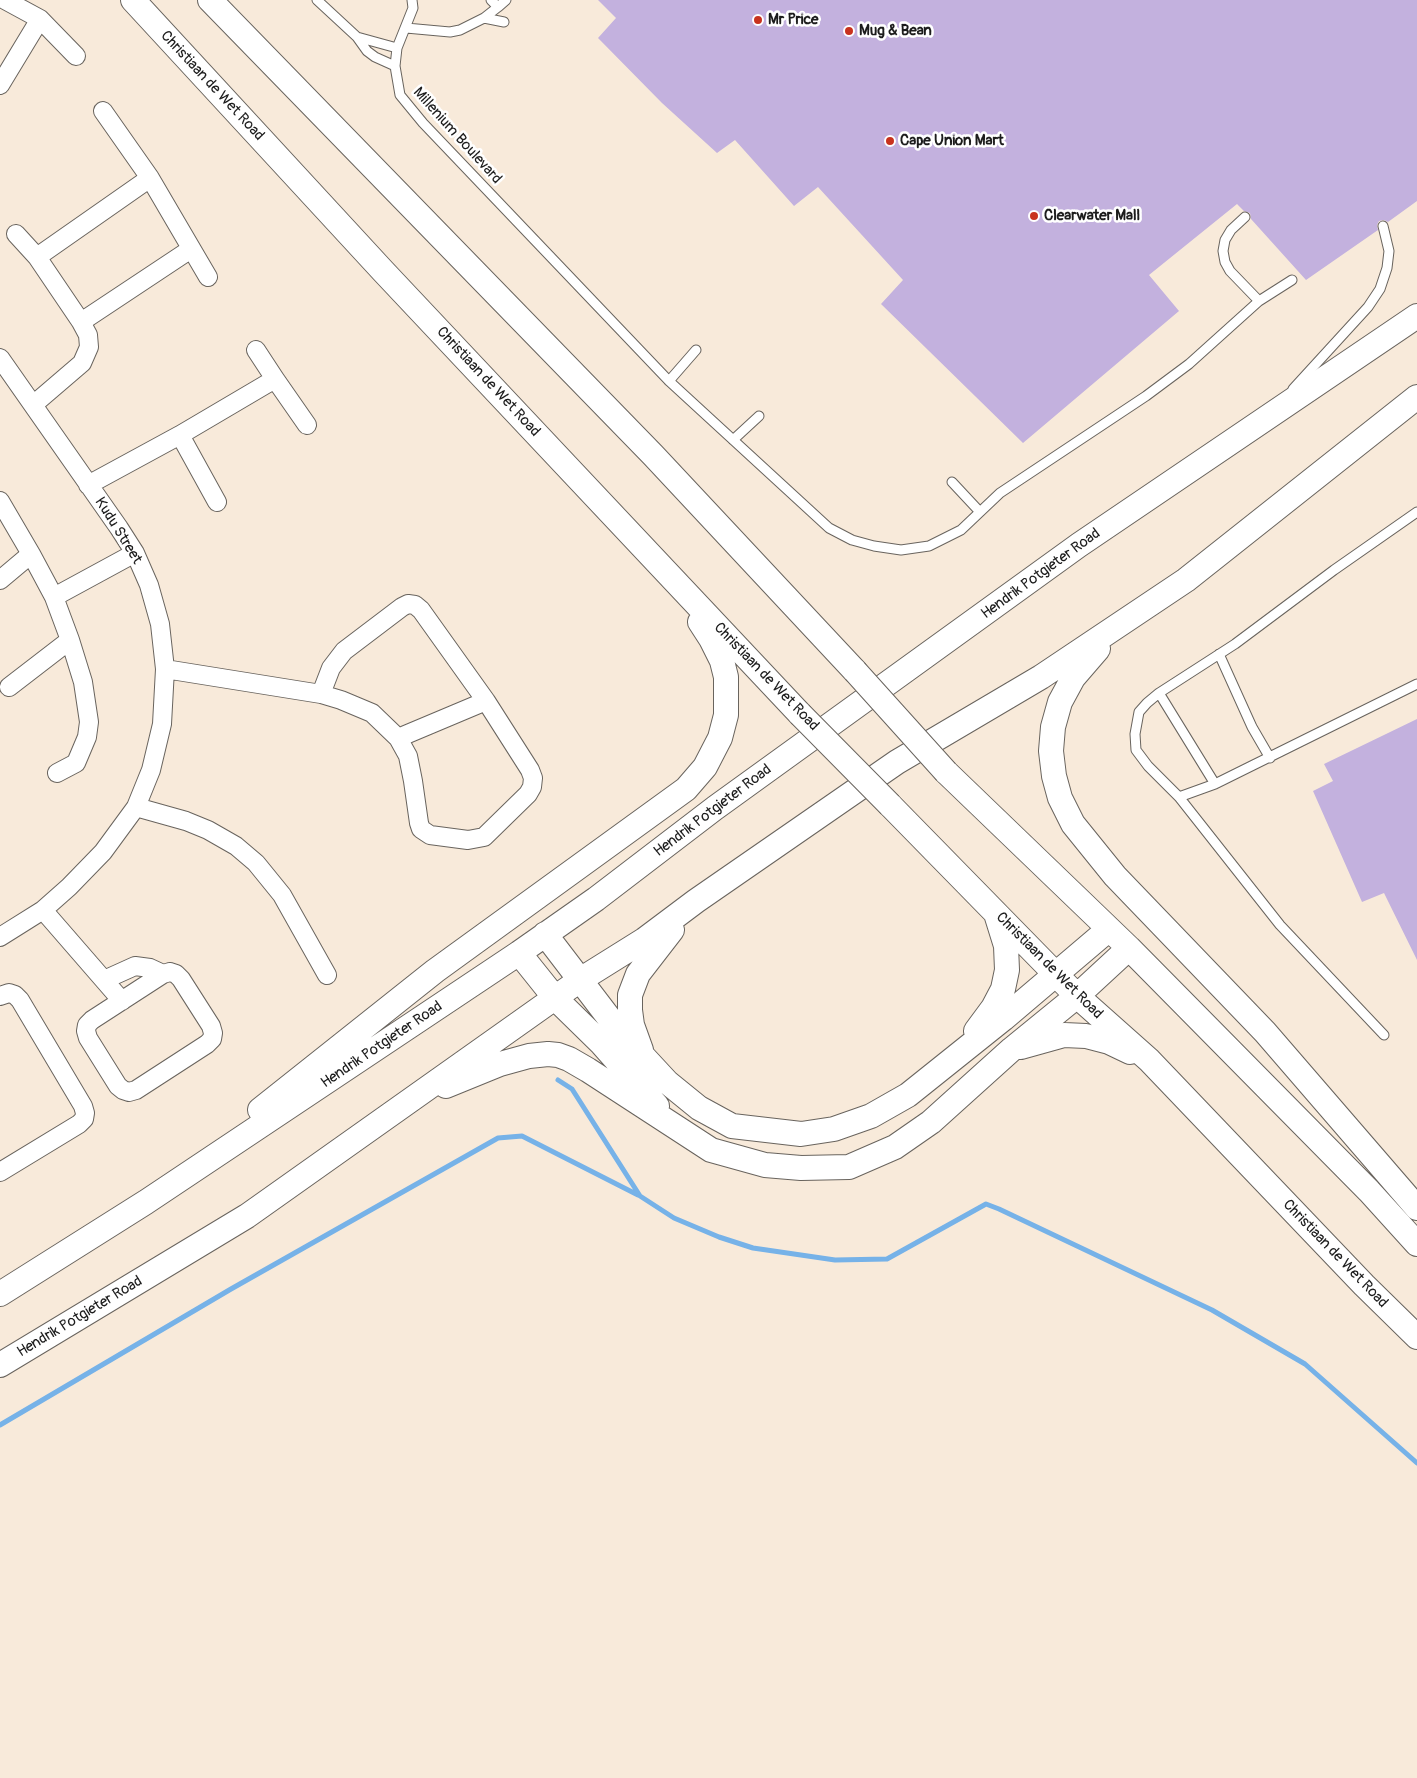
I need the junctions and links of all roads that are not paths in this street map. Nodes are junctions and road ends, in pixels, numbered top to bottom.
1 (5, 0) edge
2 (133, 0) edge
3 (210, 0) edge
4 (317, 0) edge
5 (412, 0) edge
6 (506, 0) edge
7 (494, 3) edge
8 (484, 18) junction
9 (40, 19) junction
10 (504, 22) dead end
11 (406, 28) junction
12 (357, 37) junction
13 (397, 48) junction
14 (76, 56) dead end
15 (395, 66) junction
16 (0, 85) edge
17 (103, 111) dead end
18 (150, 178) junction
19 (1245, 217) dead end
20 (1383, 226) dead end
21 (16, 234) dead end
22 (191, 249) junction
23 (37, 257) junction
24 (208, 276) dead end
25 (1292, 280) dead end
26 (1259, 300) junction
27 (1417, 316) edge
28 (81, 322) junction
29 (256, 350) dead end
30 (696, 350) dead end
31 (0, 358) edge
32 (275, 379) junction
33 (670, 381) junction
34 (1417, 397) edge
35 (33, 405) junction
36 (758, 416) dead end
37 (1266, 418) junction
38 (307, 425) dead end
39 (180, 435) junction
40 (733, 440) junction
41 (952, 482) dead end
42 (88, 485) junction
43 (0, 501) edge
44 (217, 502) dead end
45 (980, 512) junction
46 (1417, 512) edge
47 (634, 538) junction
48 (135, 553) junction
49 (32, 554) junction
50 (0, 580) edge
51 (1186, 580) junction
52 (54, 597) junction
53 (70, 640) junction
54 (1219, 654) junction
55 (165, 669) junction
56 (1417, 684) edge
57 (9, 687) dead end
58 (1159, 693) junction
59 (321, 694) junction
60 (486, 701) junction
61 (398, 738) junction
62 (1270, 758) junction
63 (58, 773) dead end
64 (1214, 784) junction
65 (1180, 797) junction
66 (136, 807) junction
67 (696, 901) junction
68 (43, 910) junction
69 (997, 914) junction
70 (1109, 929) junction
71 (545, 934) junction
72 (0, 937) edge
73 (1129, 948) junction
74 (519, 953) junction
75 (163, 974) junction
76 (1055, 974) junction
77 (327, 975) dead end
78 (104, 980) junction
79 (580, 980) junction
80 (0, 996) edge
81 (1077, 996) junction
82 (555, 998) junction
83 (122, 1000) junction
84 (1384, 1035) dead end
85 (1012, 1049) junction
86 (642, 1054) junction
87 (954, 1057) junction
88 (1149, 1060) junction
89 (407, 1102) junction
90 (675, 1128) junction
91 (0, 1172) edge
92 (146, 1202) junction
93 (1417, 1208) edge
94 (1417, 1244) edge
95 (0, 1294) edge
96 (1417, 1337) edge
97 (0, 1365) edge

1 - 9 street
2 - 47 main road, Christiaan de Wet Road
3 - 70 main road, bridge
4 - 12 lane
5 - 11 lane, Millenium Boulevard
6 - 7 lane
7 - 8 lane
8 - 10 lane
8 - 11 lane
9 - 14 street
9 - 16 street
11 - 13 lane, Millenium Boulevard
12 - 13 lane
12 - 15 lane
13 - 15 lane, Millenium Boulevard
15 - 33 lane, Millenium Boulevard
17 - 18 street
18 - 22 street
18 - 23 street
19 - 26 lane
20 - 37 lane
21 - 23 street
22 - 24 street
22 - 28 street
23 - 28 street
25 - 26 lane, Millenium Boulevard
26 - 45 lane, Millenium Boulevard
27 - 37 main road, Hendrik Potgieter Road
28 - 35 street
29 - 32 street
30 - 33 lane
31 - 35 street, Kudu Street
32 - 38 street
32 - 39 street
33 - 40 lane, Millenium Boulevard
34 - 51 main road, Hendrik Potgieter Road
35 - 42 street, Kudu Street
36 - 40 lane
37 - 71 main road, Hendrik Potgieter Road
39 - 42 street
39 - 44 street
40 - 45 lane, Millenium Boulevard
41 - 45 lane
42 - 48 street, Kudu Street
43 - 49 street
46 - 54 lane
47 - 69 main road, Christiaan de Wet Road, bridge
47 - 92 main road
48 - 52 street
48 - 55 street, Kudu Street
49 - 50 street
49 - 52 street
51 - 67 main road, Hendrik Potgieter Road
51 - 93 main road
52 - 53 street
53 - 57 street
53 - 63 street
54 - 58 lane
54 - 62 lane
55 - 59 street
55 - 66 street, Kudu Street
56 - 62 lane
58 - 64 lane
58 - 65 lane
59 - 60 street
59 - 61 street
60 - 61 street
60 - 61 street
62 - 64 lane
64 - 65 lane
65 - 84 lane
66 - 68 street, Kudu Street
66 - 77 street
67 - 79 main road, Hendrik Potgieter Road
67 - 86 main road
68 - 72 street, Kudu Street
68 - 78 street
69 - 76 main road, Christiaan de Wet Road
69 - 87 main road
70 - 73 main road
70 - 76 main road
71 - 74 main road, Hendrik Potgieter Road
71 - 79 main road
73 - 81 main road
73 - 94 main road
74 - 82 main road
74 - 92 main road, Hendrik Potgieter Road
75 - 78 street
75 - 83 street
75 - 83 street
76 - 81 main road, Christiaan de Wet Road
76 - 87 main road
78 - 83 street
79 - 82 main road, Hendrik Potgieter Road
79 - 86 main road
80 - 91 street
81 - 85 main road
81 - 88 main road, Christiaan de Wet Road
82 - 89 main road, Hendrik Potgieter Road
82 - 90 main road
85 - 88 main road
85 - 90 main road
86 - 87 main road
88 - 96 main road, Christiaan de Wet Road
89 - 90 main road
89 - 97 main road, Hendrik Potgieter Road
92 - 95 main road, Hendrik Potgieter Road

